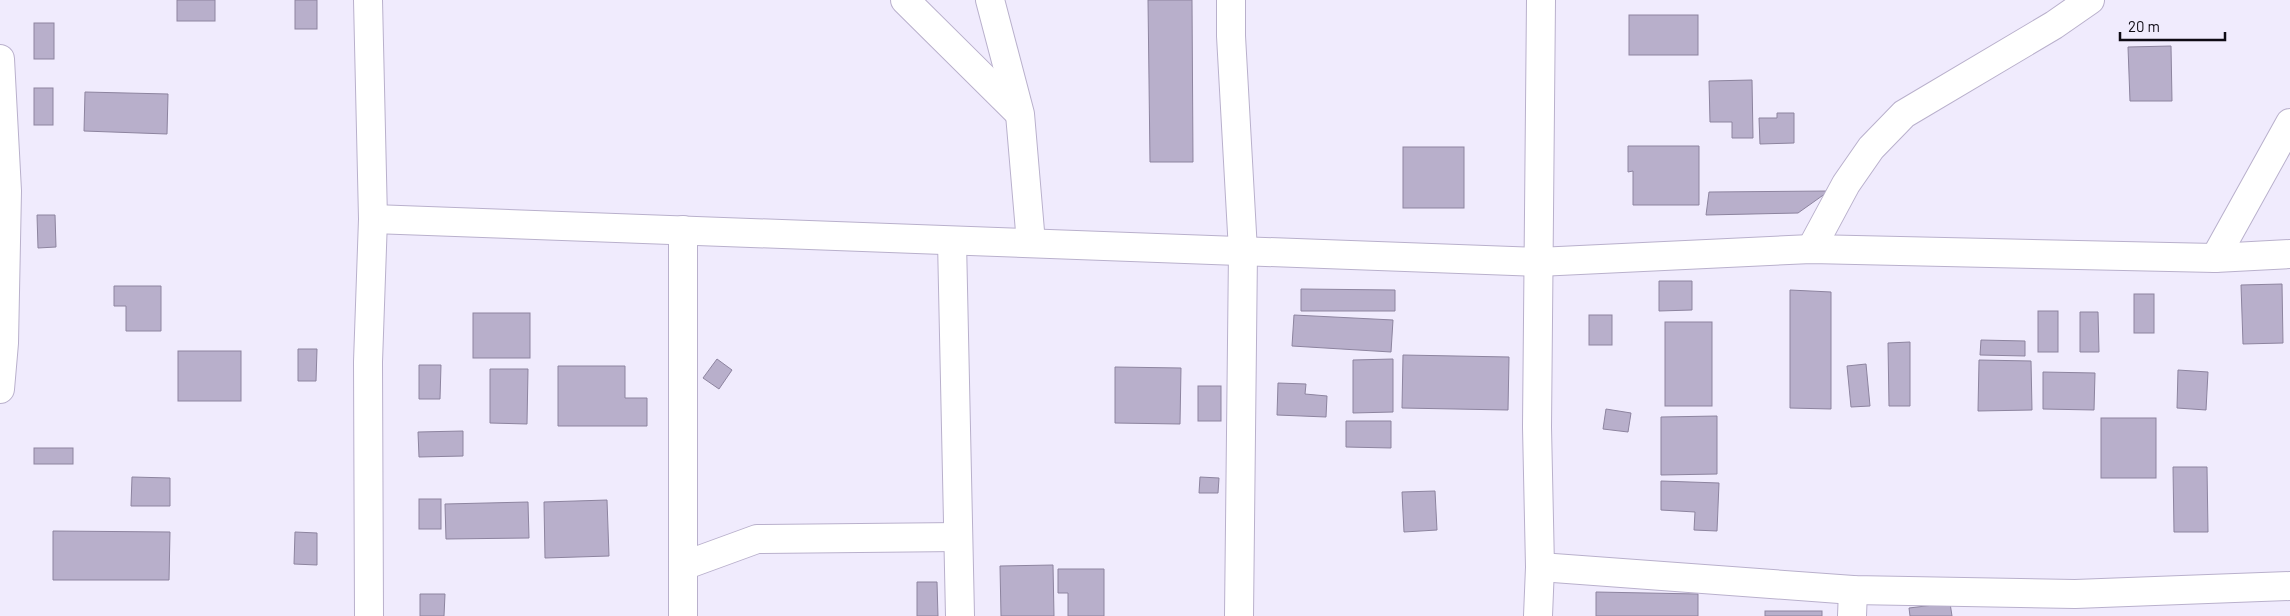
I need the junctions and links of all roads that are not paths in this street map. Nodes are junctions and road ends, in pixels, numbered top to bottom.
1 (368, 0) edge
2 (905, 0) edge
3 (990, 0) edge
4 (1231, 0) edge
5 (1541, 0) edge
6 (2090, 0) edge
7 (0, 59) edge
8 (1020, 114) junction
9 (2290, 122) edge
10 (373, 219) junction
11 (683, 230) junction
12 (952, 241) junction
13 (1031, 243) junction
14 (1811, 249) junction
15 (1243, 251) junction
16 (2290, 254) edge
17 (2215, 258) junction
18 (1538, 262) junction
19 (0, 389) edge
20 (958, 537) junction
21 (683, 566) junction
22 (1540, 567) junction
23 (2290, 586) edge
24 (1852, 603) edge
25 (369, 616) edge
26 (683, 616) edge
27 (960, 616) edge
28 (1239, 616) edge
29 (1538, 616) edge

1 - 10 street
2 - 8 street
3 - 8 street
4 - 15 street
5 - 18 street
6 - 14 street
7 - 19 street
8 - 13 street
9 - 17 street
10 - 11 street
10 - 25 street
11 - 12 street
11 - 21 street
12 - 13 street
12 - 20 street
13 - 15 street
14 - 17 street
14 - 18 street
15 - 18 street
15 - 28 street
16 - 17 street
18 - 22 street
20 - 21 street
20 - 27 street
21 - 26 street
22 - 24 street
22 - 29 street
23 - 24 street

